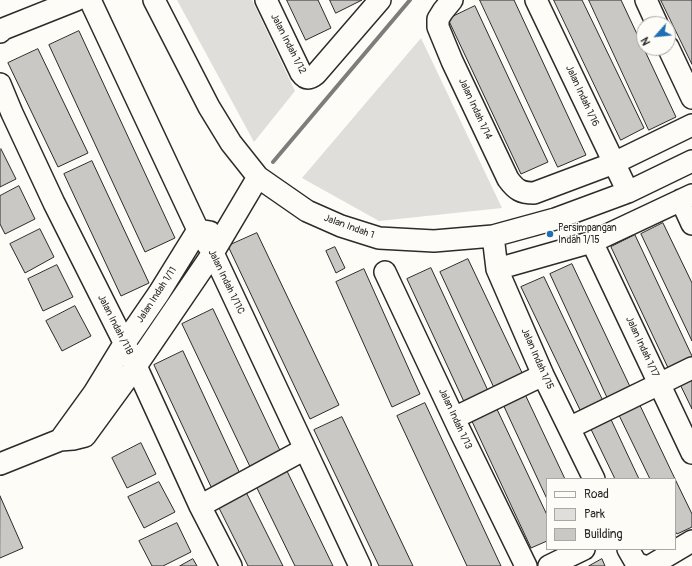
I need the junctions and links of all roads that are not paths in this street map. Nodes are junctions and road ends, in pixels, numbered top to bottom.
1 (76, 0) edge
2 (90, 0) edge
3 (154, 0) edge
4 (266, 0) edge
5 (380, 0) edge
6 (536, 0) edge
7 (646, 0) edge
8 (448, 5) edge
9 (653, 16) edge
10 (2, 30) edge
11 (672, 56) edge
12 (0, 84) edge
13 (692, 98) edge
14 (692, 125) edge
15 (692, 161) edge
16 (614, 163) junction
17 (258, 177) junction
18 (628, 192) junction
19 (686, 198) edge
20 (692, 224) edge
21 (198, 230) junction
22 (224, 235) junction
23 (493, 236) junction
24 (592, 242) junction
25 (213, 253) junction
26 (497, 269) junction
27 (385, 272) dead end
28 (124, 344) junction
29 (136, 366) junction
30 (692, 368) edge
31 (543, 375) junction
32 (659, 384) junction
33 (454, 418) junction
34 (569, 428) junction
35 (60, 440) junction
36 (305, 449) junction
37 (692, 453) edge
38 (0, 464) edge
39 (594, 478) edge
40 (200, 506) junction
41 (692, 541) edge
42 (582, 550) edge
43 (629, 550) edge
44 (231, 566) edge
45 (360, 566) edge
46 (526, 566) edge
47 (549, 566) edge
48 (644, 566) edge
49 (650, 566) edge

1 - 10 street
2 - 21 street, Jalan Indah 1/11C
3 - 17 street, Jalan Indah 1
4 - 5 street, Jalan Indah 1/12
6 - 16 street, Jalan Indah 1/16
7 - 9 street
8 - 16 street, Jalan Indah 1/14
11 - 13 street
12 - 28 street, Jalan Indah /11B
14 - 16 street
15 - 18 street, Jalan Indah 1
16 - 18 street, Jalan Indah 1/16
17 - 22 street
17 - 23 street, Jalan Indah 1
18 - 23 street, Jalan Indah 1
19 - 20 street
19 - 24 street
21 - 22 street
21 - 25 street, Jalan Indah 1/11C
21 - 28 street, Jalan Indah 1/11
22 - 25 street
23 - 26 street, Jalan Indah 1/15
24 - 26 street
24 - 32 street, Jalan Indah 1/17
25 - 29 street
25 - 36 street, Jalan Indah 1/11C
26 - 31 street, Jalan Indah 1/15
27 - 33 street, Jalan Indah 1/13
28 - 29 street, Jalan Indah /11B
28 - 35 street, Jalan Indah 1/11
29 - 35 street
29 - 40 street, Jalan Indah /11B
30 - 32 street
31 - 33 street
31 - 34 street, Jalan Indah 1/15
32 - 34 street
32 - 37 street, Jalan Indah 1/17
33 - 46 street, Jalan Indah 1/13
34 - 39 street, Jalan Indah 1/15
35 - 38 street
36 - 40 street
36 - 45 street, Jalan Indah 1/11C
40 - 44 street, Jalan Indah /11B
41 - 49 street
42 - 47 street
43 - 48 street

